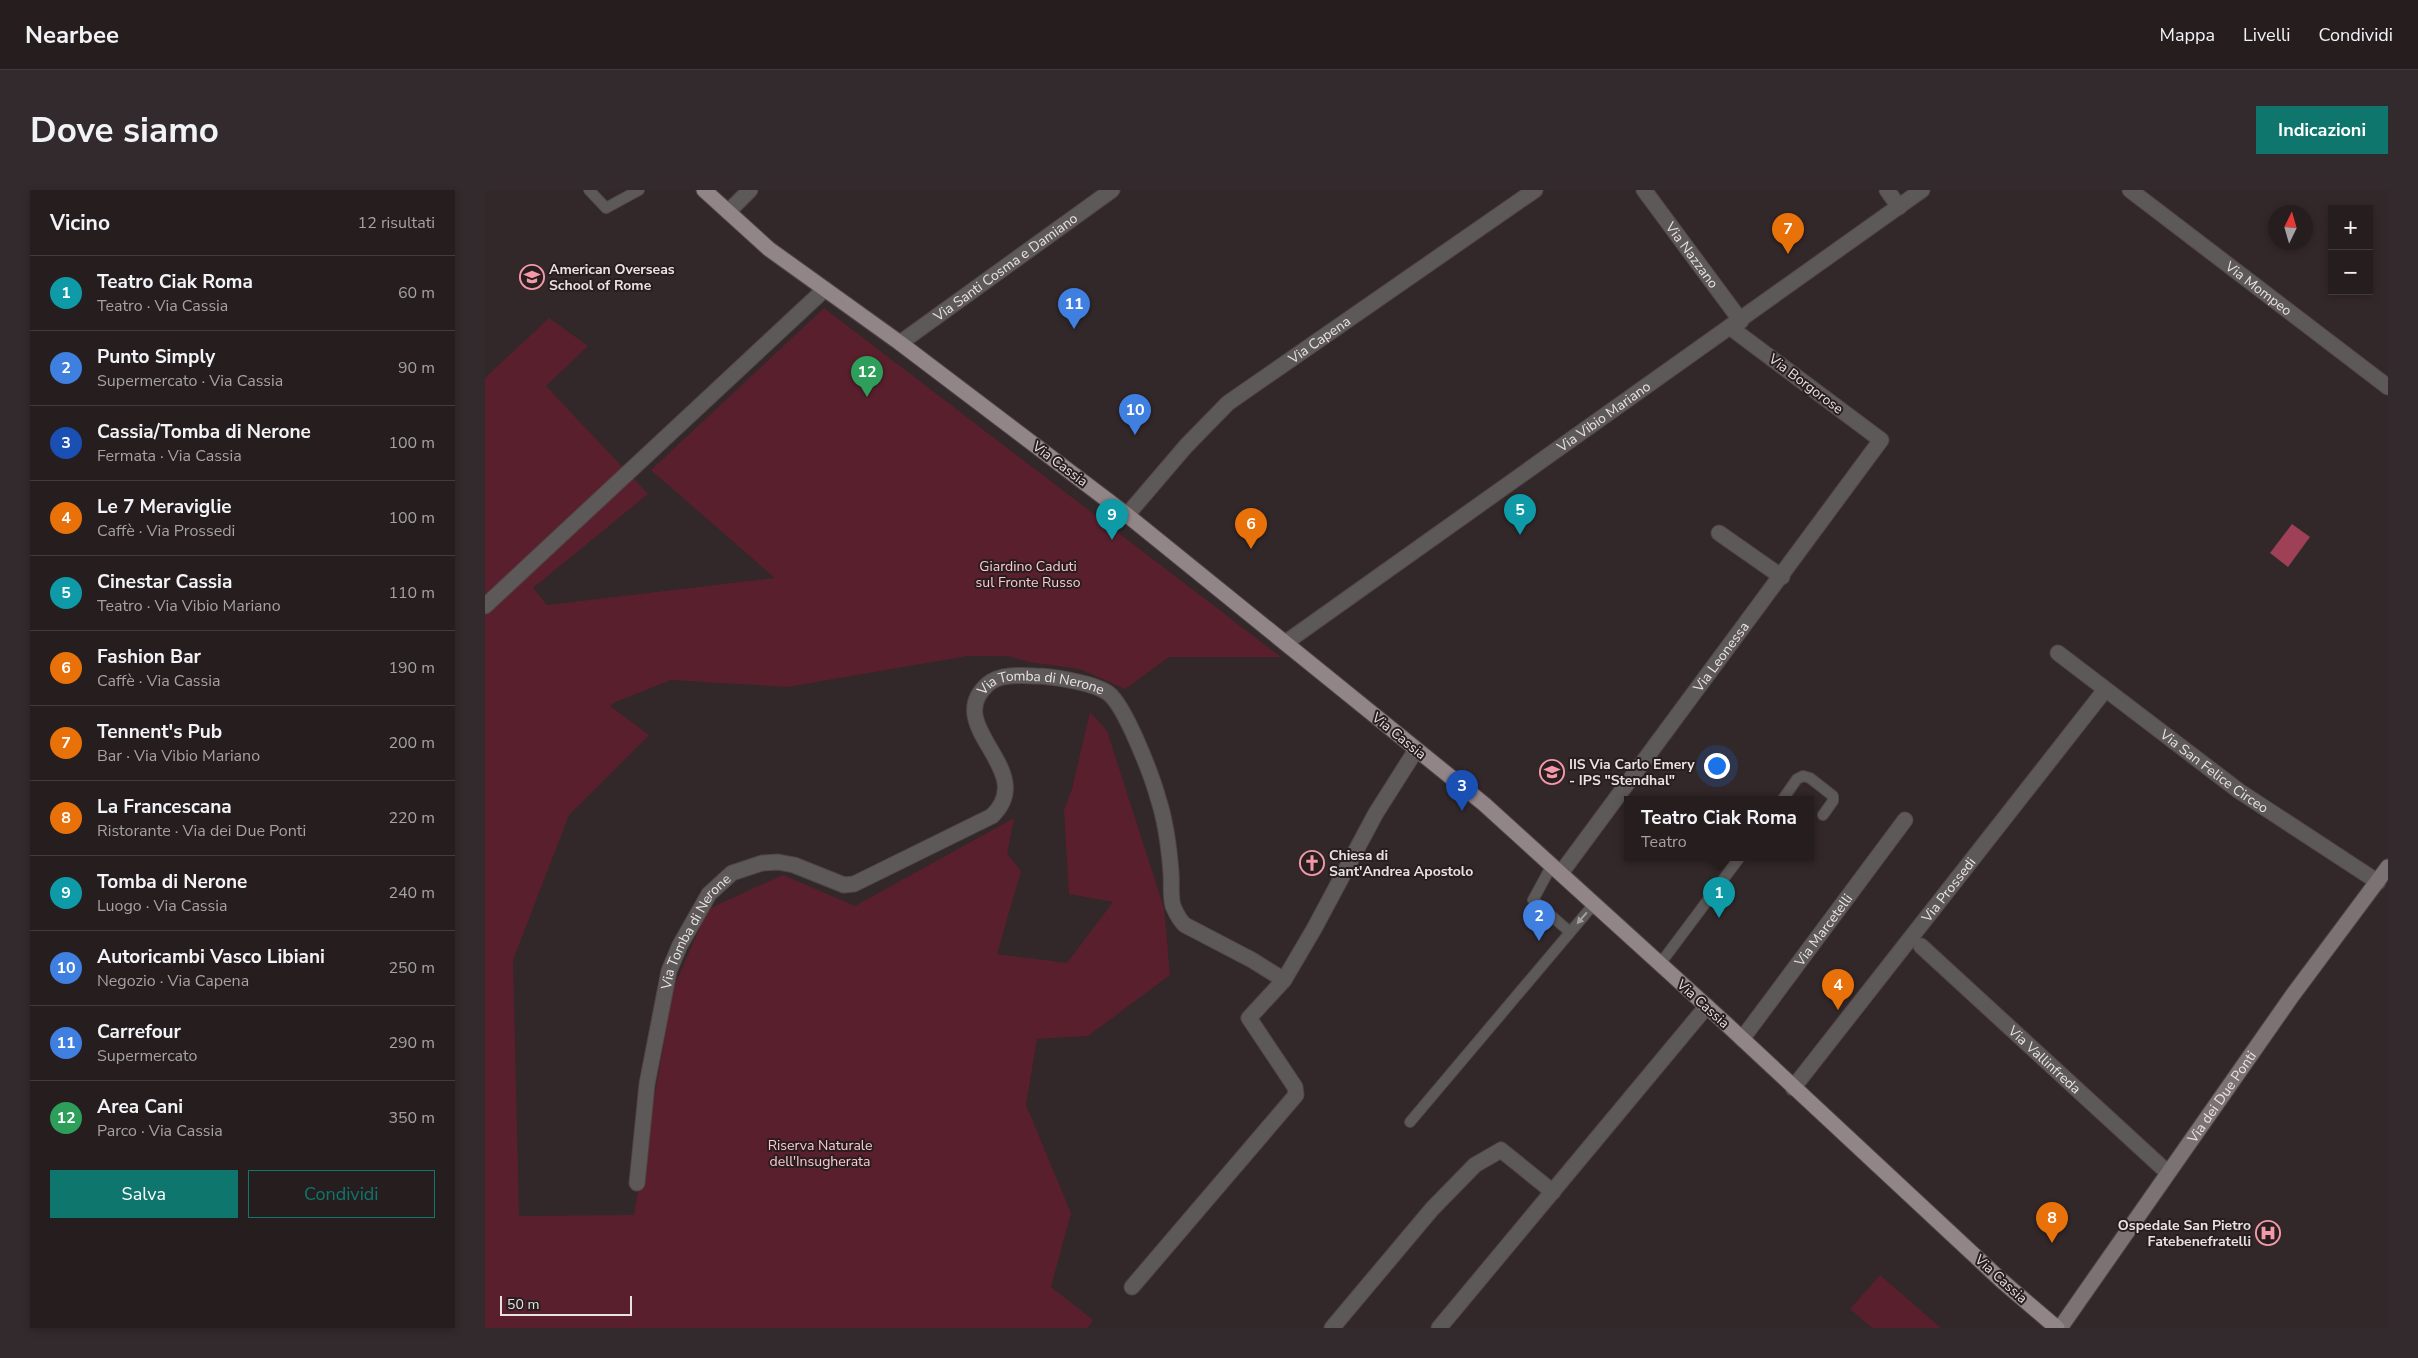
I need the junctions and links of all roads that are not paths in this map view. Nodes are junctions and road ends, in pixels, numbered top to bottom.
1 (589, 190) edge
2 (639, 190) edge
3 (704, 190) edge
4 (750, 190) edge
5 (1112, 190) edge
6 (1535, 190) edge
7 (1645, 190) edge
8 (1887, 190) edge
9 (1922, 190) edge
10 (2130, 190) edge
11 (1899, 207) junction
12 (728, 212) junction
13 (825, 289) junction
14 (1736, 324) junction
15 (900, 343) junction
16 (2388, 387) edge
17 (1881, 440) joint
18 (1127, 515) junction
19 (1719, 533) dead end
20 (1782, 577) junction
21 (485, 606) edge
22 (1285, 643) junction
23 (2058, 653) dead end
24 (2105, 690) junction
25 (1416, 750) junction
26 (1785, 796) edge
27 (1823, 815) dead end
28 (1905, 820) dead end
29 (1738, 861) edge
30 (2388, 867) edge
31 (1557, 869) junction
32 (2377, 882) junction
33 (1594, 904) junction
34 (1570, 932) junction
35 (1921, 946) dead end
36 (1660, 964) junction
37 (1284, 980) junction
38 (1707, 1006) junction
39 (1742, 1039) junction
40 (1793, 1088) junction
41 (1409, 1122) dead end
42 (2167, 1172) junction
43 (637, 1183) dead end
44 (1553, 1192) junction
45 (1132, 1287) dead end
46 (1331, 1328) edge
47 (1439, 1328) edge
48 (2058, 1328) edge

1 - 2 lane
3 - 12 main road, Via Cassia
4 - 12 street
5 - 15 street, Via Santi Cosma e Damiano
6 - 18 street, Via Capena
7 - 14 street, Via Nazzano
8 - 11 street
9 - 11 street, Via Vibio Mariano
10 - 16 street, Via Mompeo
11 - 14 street, Via Vibio Mariano
12 - 13 main road, Via Cassia
13 - 15 main road, Via Cassia
13 - 21 street
14 - 17 street, Via Borgorose
14 - 22 street, Via Vibio Mariano
15 - 18 main road, Via Cassia
17 - 20 street, Via Leonessa
18 - 22 main road, Via Cassia
19 - 20 street
20 - 31 street, Via Leonessa
22 - 25 main road, Via Cassia
23 - 24 street, Via San Felice Circeo
24 - 32 street, Via San Felice Circeo
24 - 40 street, Via Prossedi
25 - 31 main road, Via Cassia
25 - 37 street
26 - 27 lane
28 - 39 street, Via Marcetelli
29 - 36 lane
30 - 32 street, Via dei Due Ponti
31 - 33 main road, Via Cassia
31 - 34 lane
32 - 42 street, Via dei Due Ponti
33 -> 34 lane
33 - 36 main road, Via Cassia
34 - 41 lane
35 - 42 street, Via Vallinfreda
36 - 38 main road, Via Cassia
37 - 43 street, Via Tomba di Nerone
37 - 45 street
38 - 39 main road, Via Cassia
38 - 44 street
39 - 40 main road, Via Cassia
40 - 48 main road, Via Cassia
42 - 48 street, Via dei Due Ponti
44 - 46 street
44 - 47 street

